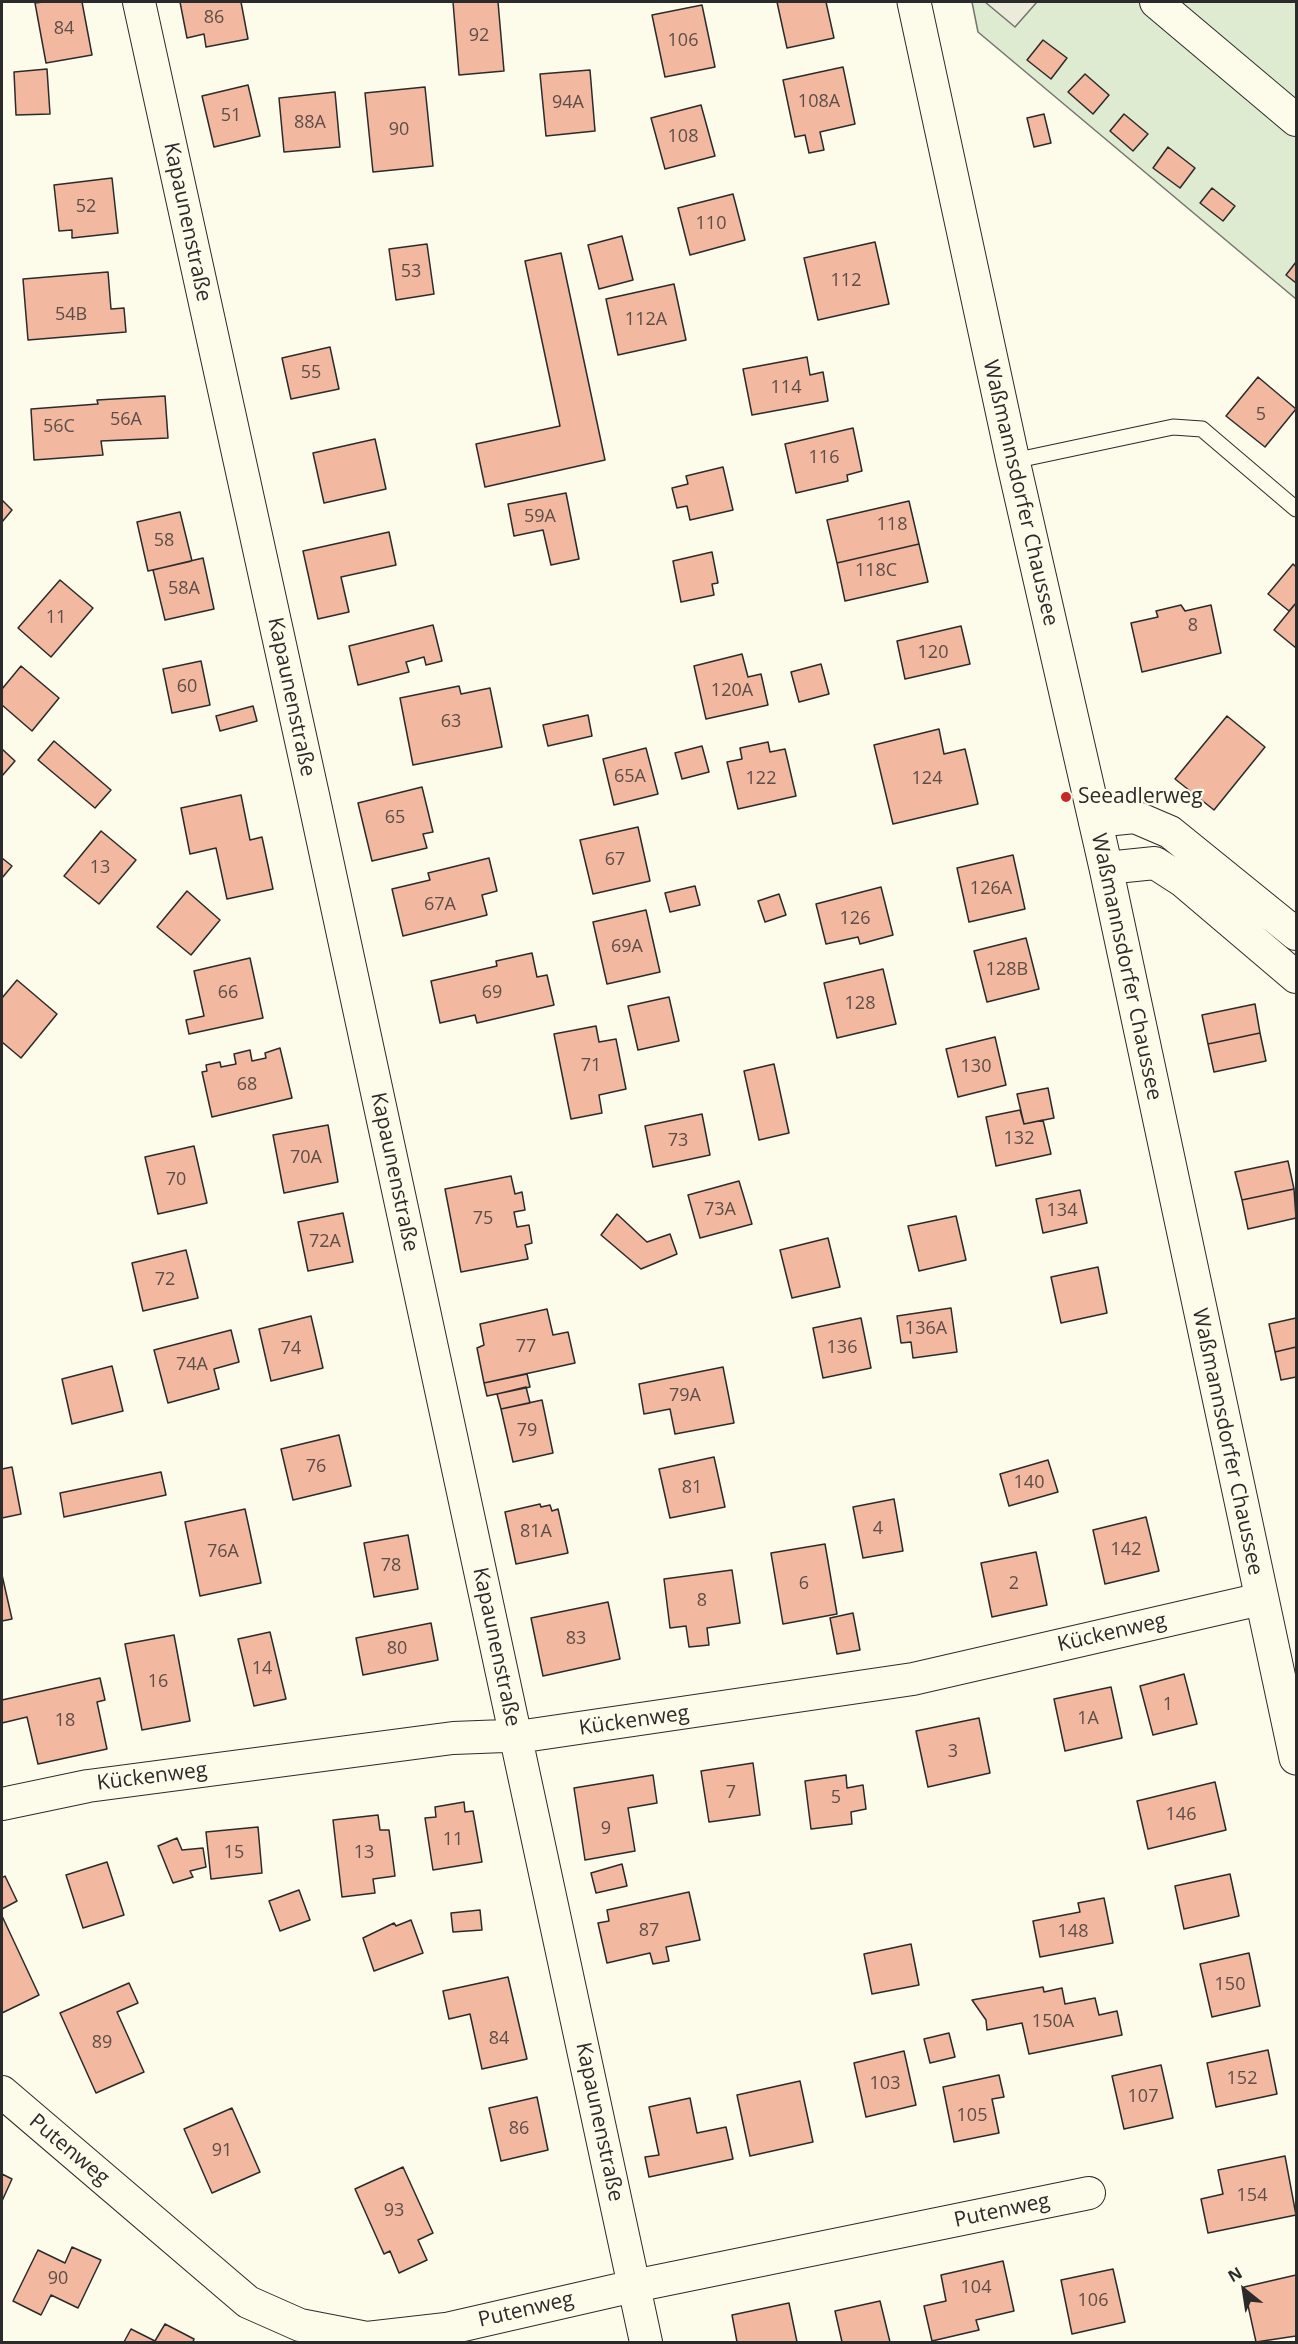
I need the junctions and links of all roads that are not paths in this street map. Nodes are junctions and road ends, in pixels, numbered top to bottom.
1 (138, 2) edge
2 (914, 2) edge
3 (1156, 2) edge
4 (1296, 120) edge
5 (1013, 461) junction
6 (1296, 509) edge
7 (1095, 821) junction
8 (1106, 868) junction
9 (1296, 934) edge
10 (1296, 977) edge
11 (1261, 1599) junction
12 (516, 1737) junction
13 (1296, 1758) edge
14 (2, 1804) edge
15 (2, 2092) edge
16 (1089, 2193) dead end
17 (634, 2286) junction
18 (646, 2343) edge

1 - 12 street, Kapaunenstraße
2 - 5 street, Waßmannsdorfer Chaussee
3 - 4 street
5 - 6 lane
5 - 7 street, Waßmannsdorfer Chaussee
7 - 8 street, Waßmannsdorfer Chaussee
7 - 9 street
8 - 10 street
8 - 11 street, Waßmannsdorfer Chaussee
11 - 12 street, Kückenweg
11 - 13 street, Waßmannsdorfer Chaussee
12 - 14 street, Kückenweg
12 - 17 street, Kapaunenstraße
15 - 17 street, Putenweg
16 - 17 street, Putenweg
17 - 18 street, Kapaunenstraße

